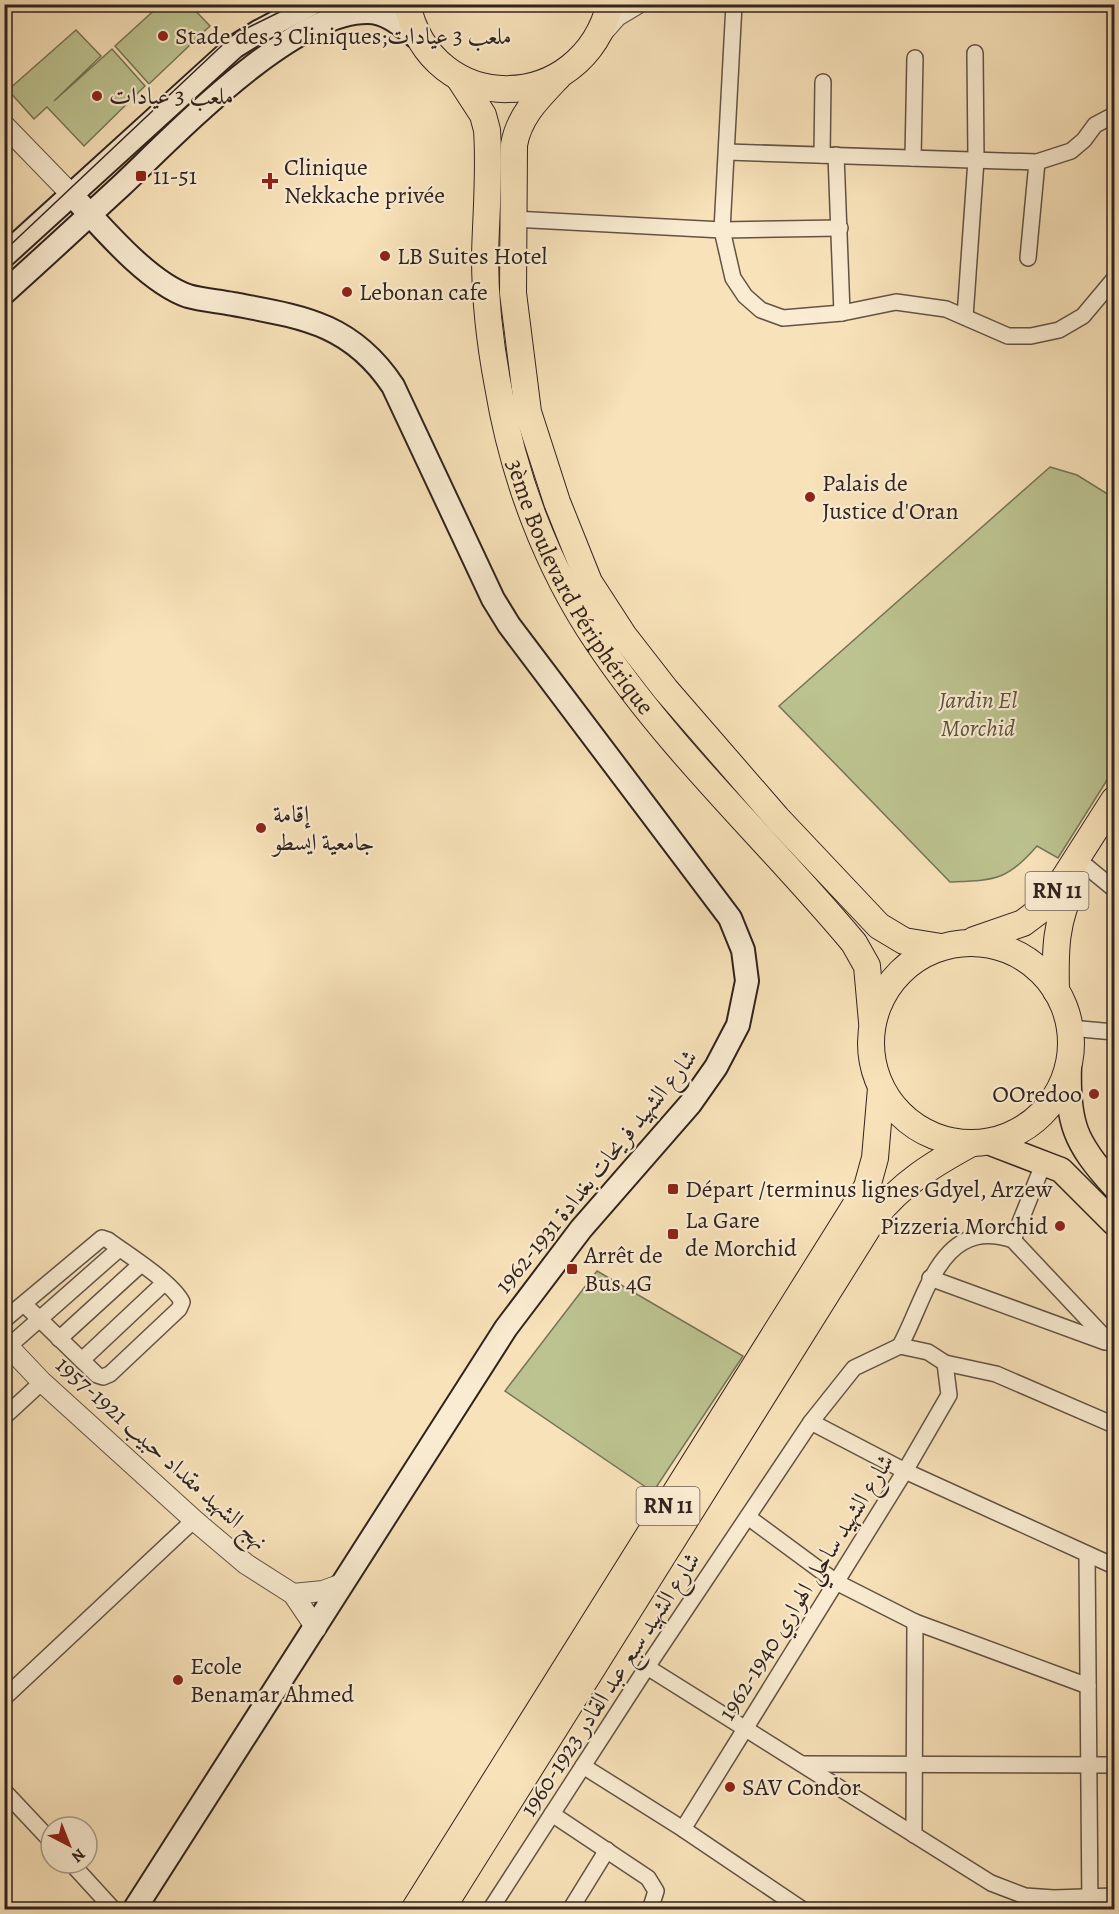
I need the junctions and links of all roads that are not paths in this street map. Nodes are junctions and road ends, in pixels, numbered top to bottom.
1 (311, 4) edge
2 (407, 4) edge
3 (610, 4) edge
4 (637, 4) edge
5 (734, 4) edge
6 (599, 38) junction
7 (419, 39) junction
8 (975, 53) dead end
9 (915, 58) dead end
10 (558, 77) junction
11 (459, 78) junction
12 (824, 82) dead end
13 (1114, 115) edge
14 (4, 125) edge
15 (727, 152) junction
16 (829, 155) junction
17 (913, 158) junction
18 (976, 160) junction
19 (1037, 162) junction
20 (71, 194) junction
21 (90, 215) junction
22 (513, 219) junction
23 (840, 228) junction
24 (722, 230) junction
25 (4, 256) edge
26 (1028, 258) dead end
27 (1114, 279) edge
28 (4, 293) edge
29 (843, 313) junction
30 (965, 316) junction
31 (1114, 800) edge
32 (1114, 820) edge
33 (1086, 866) junction
34 (1114, 889) edge
35 (954, 944) junction
36 (1056, 991) junction
37 (872, 1022) junction
38 (1070, 1028) junction
39 (1114, 1032) edge
40 (1069, 1065) junction
41 (881, 1088) junction
42 (980, 1142) junction
43 (1044, 1162) junction
44 (1114, 1186) edge
45 (1114, 1222) edge
46 (1013, 1240) junction
47 (119, 1249) junction
48 (140, 1265) junction
49 (930, 1278) junction
50 (164, 1283) junction
51 (25, 1305) junction
52 (4, 1320) edge
53 (41, 1321) junction
54 (59, 1339) junction
55 (7, 1344) edge
56 (1112, 1344) edge
57 (900, 1346) junction
58 (82, 1360) junction
59 (945, 1363) junction
60 (42, 1382) junction
61 (4, 1417) edge
62 (811, 1422) junction
63 (1114, 1425) edge
64 (905, 1471) junction
65 (748, 1517) junction
66 (194, 1520) junction
67 (1087, 1554) junction
68 (1114, 1566) edge
69 (836, 1582) junction
70 (342, 1584) junction
71 (293, 1594) junction
72 (915, 1622) junction
73 (316, 1628) junction
74 (647, 1667) junction
75 (1088, 1686) junction
76 (4, 1698) edge
77 (745, 1728) junction
78 (802, 1764) junction
79 (915, 1764) junction
80 (1088, 1764) junction
81 (1114, 1765) edge
82 (583, 1766) junction
83 (4, 1791) edge
84 (552, 1814) junction
85 (39, 1828) edge
86 (683, 1829) junction
87 (914, 1835) junction
88 (607, 1850) junction
89 (82, 1875) edge
90 (1114, 1896) edge
91 (1022, 1903) edge
92 (1089, 1903) edge
93 (114, 1910) edge
94 (134, 1910) edge
95 (414, 1910) edge
96 (441, 1910) edge
97 (490, 1910) edge
98 (570, 1910) edge
99 (650, 1910) edge
100 (803, 1910) edge

1 - 20 main road
2 - 7 highway
3 - 6 highway
4 - 6 street
5 - 15 street
6 - 10 highway
7 - 11 highway
7 - 21 main road
8 - 18 street
9 - 17 street
10 - 11 highway
10 - 22 highway, 3ème Boulevard Périphérique
11 - 37 highway, 3ème Boulevard Périphérique
12 - 16 street
13 - 19 street
14 - 20 street
15 - 16 street
15 - 24 street
16 - 17 street
16 - 23 street
17 - 18 street
18 - 19 street
18 - 30 street
19 - 26 street
20 - 21 main road, شارع الشهيد فريحات بغدادة 1931-1962
20 - 25 main road
21 - 28 main road
21 - 70 main road, شارع الشهيد فريحات بغدادة 1931-1962
22 - 24 street
22 - 35 highway, 3ème Boulevard Périphérique
23 - 24 street
23 - 29 street
24 - 29 street
27 - 30 street
29 - 30 street
31 - 35 highway, RN 11
32 - 33 highway, RN 11
33 - 34 street
33 - 36 highway, RN 11
35 - 36 highway
35 - 37 highway
36 - 38 highway
37 - 41 highway
38 - 39 street
38 - 40 highway
40 - 42 highway
40 - 44 main road
41 - 42 highway
41 - 95 highway, RN 11
42 - 43 main road
42 - 96 highway, RN 11
43 - 45 main road
43 - 46 street
46 - 49 street
46 - 56 street
47 - 48 street
47 - 51 street
47 - 53 street
48 - 50 street
48 - 54 street
49 - 56 street
49 - 57 street
50 - 58 street
50 - 58 street
51 - 52 street
51 - 53 street
53 - 54 street
53 - 55 street
54 - 58 street
55 - 60 street, نهج الشهيد مقداد حبيب 1921-1957
57 - 59 street
57 - 62 street, شارع الشهيد سبع عبد القادر 1923-1960
59 - 63 street
59 - 64 street, شارع الشهيد ساحلي الهواري 1940-1962
60 - 61 street
60 - 66 street, نهج الشهيد مقداد حبيب 1921-1957
62 - 64 street
62 - 65 street, شارع الشهيد سبع عبد القادر 1923-1960
64 - 67 street
64 - 69 street, شارع الشهيد ساحلي الهواري 1940-1962
65 - 69 street
65 - 74 street, شارع الشهيد سبع عبد القادر 1923-1960
66 - 71 street, نهج الشهيد مقداد حبيب 1921-1957
66 - 76 street
67 - 68 street
67 - 75 street
69 - 72 street
69 - 77 street, شارع الشهيد ساحلي الهواري 1940-1962
70 - 71 street
70 - 73 main road, شارع الشهيد فريحات بغدادة 1931-1962
71 - 73 street
72 - 75 street
72 - 79 street
73 - 94 main road, شارع الشهيد فريحات بغدادة 1931-1962
74 - 77 street
74 - 82 street, شارع الشهيد سبع عبد القادر 1923-1960
75 - 80 street
77 - 78 street
77 - 86 street, شارع الشهيد ساحلي الهواري 1940-1962
78 - 79 street
78 - 87 street
79 - 80 street
79 - 87 street
80 - 81 street
80 - 92 street
82 - 84 street, شارع الشهيد سبع عبد القادر 1923-1960
82 - 86 street
83 - 85 street
84 - 88 street
84 - 97 street, شارع الشهيد سبع عبد القادر 1923-1960
86 - 100 street
87 - 91 street
88 - 98 street
88 - 99 street
89 - 93 street
90 - 92 street
91 - 92 street

